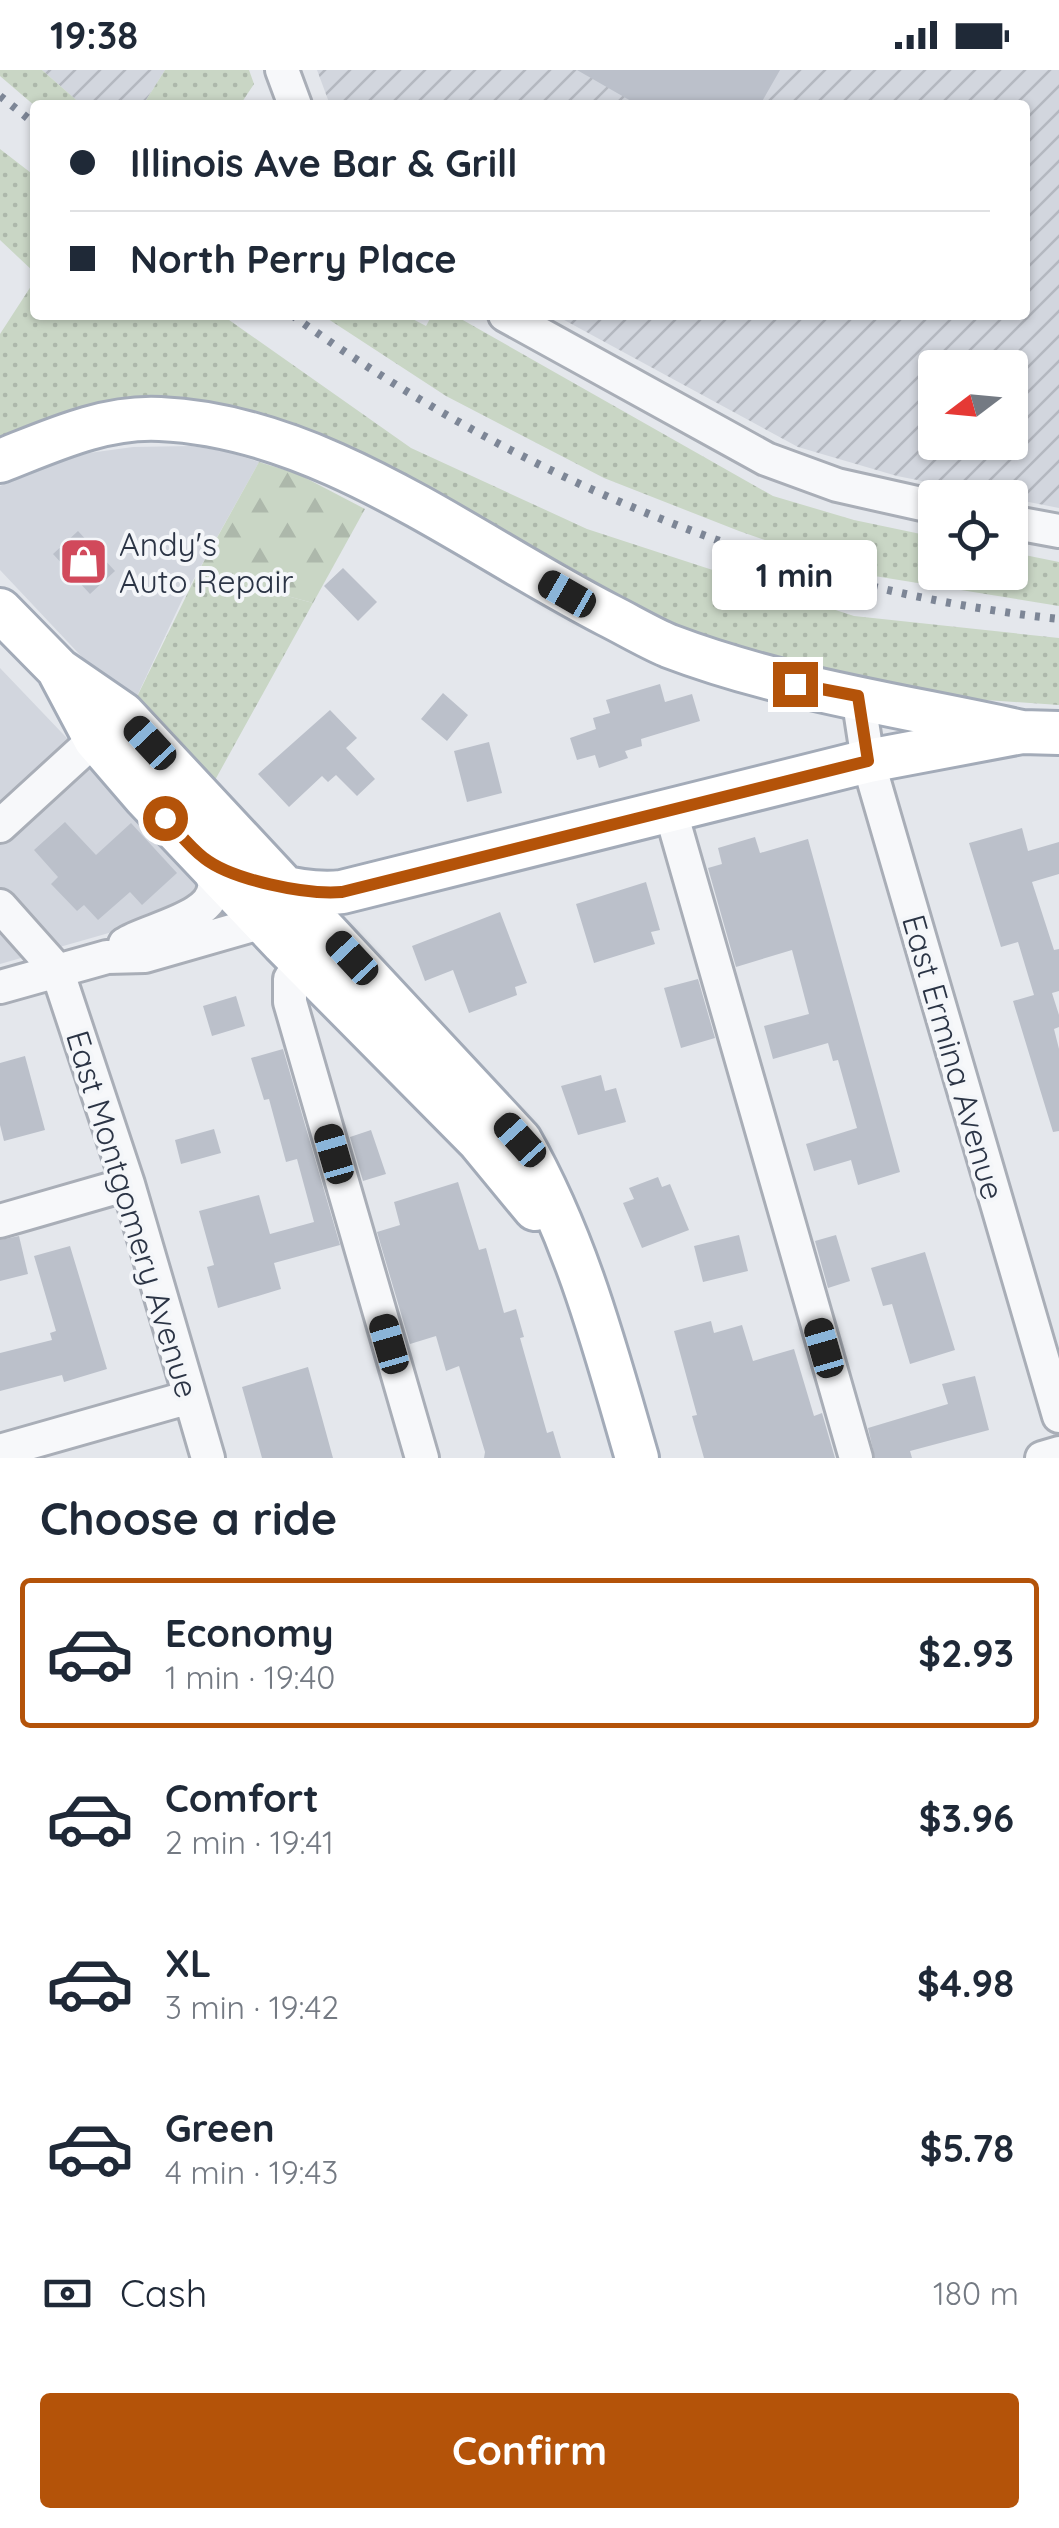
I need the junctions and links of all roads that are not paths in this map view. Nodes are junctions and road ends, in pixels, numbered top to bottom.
1 (282, 70) edge
2 (294, 100) edge
3 (514, 320) edge
4 (0, 461) edge
5 (918, 503) edge
6 (1028, 525) edge
7 (1059, 531) edge
8 (0, 610) edge
9 (58, 670) junction
10 (858, 696) junction
11 (1041, 732) edge
12 (95, 739) junction
13 (868, 761) junction
14 (670, 810) junction
15 (0, 826) edge
16 (205, 859) junction
17 (381, 883) junction
18 (275, 905) junction
19 (0, 906) edge
20 (107, 957) junction
21 (302, 962) junction
22 (58, 970) junction
23 (370, 976) junction
24 (0, 987) edge
25 (128, 1184) junction
26 (0, 1221) edge
27 (594, 1308) junction
28 (190, 1397) junction
29 (1059, 1416) edge
30 (0, 1452) edge
31 (1059, 1453) edge
32 (208, 1458) edge
33 (422, 1458) edge
34 (637, 1458) edge
35 (856, 1458) edge
36 (1042, 1458) edge

1 - 2 street
3 - 5 street
4 - 10 main road
6 - 7 street
8 - 9 main road
9 - 12 main road
9 - 18 main road
10 - 11 main road
10 - 13 street, East Ermina Avenue
11 - 13 main road
12 - 15 street
12 - 16 main road
13 - 14 main road
13 - 29 street, East Ermina Avenue
14 - 17 main road
14 - 35 street
16 - 18 main road
16 - 20 street
17 - 18 main road
17 - 23 main road
18 - 20 street
18 - 21 main road
18 - 23 main road
19 - 22 street
20 - 22 street
21 - 27 main road
21 - 33 street
22 - 24 street
22 - 25 street, East Montgomery Avenue
23 - 27 main road
25 - 26 street
25 - 28 street, East Montgomery Avenue
27 - 34 main road
28 - 30 street
28 - 32 street, East Montgomery Avenue
31 - 36 street

